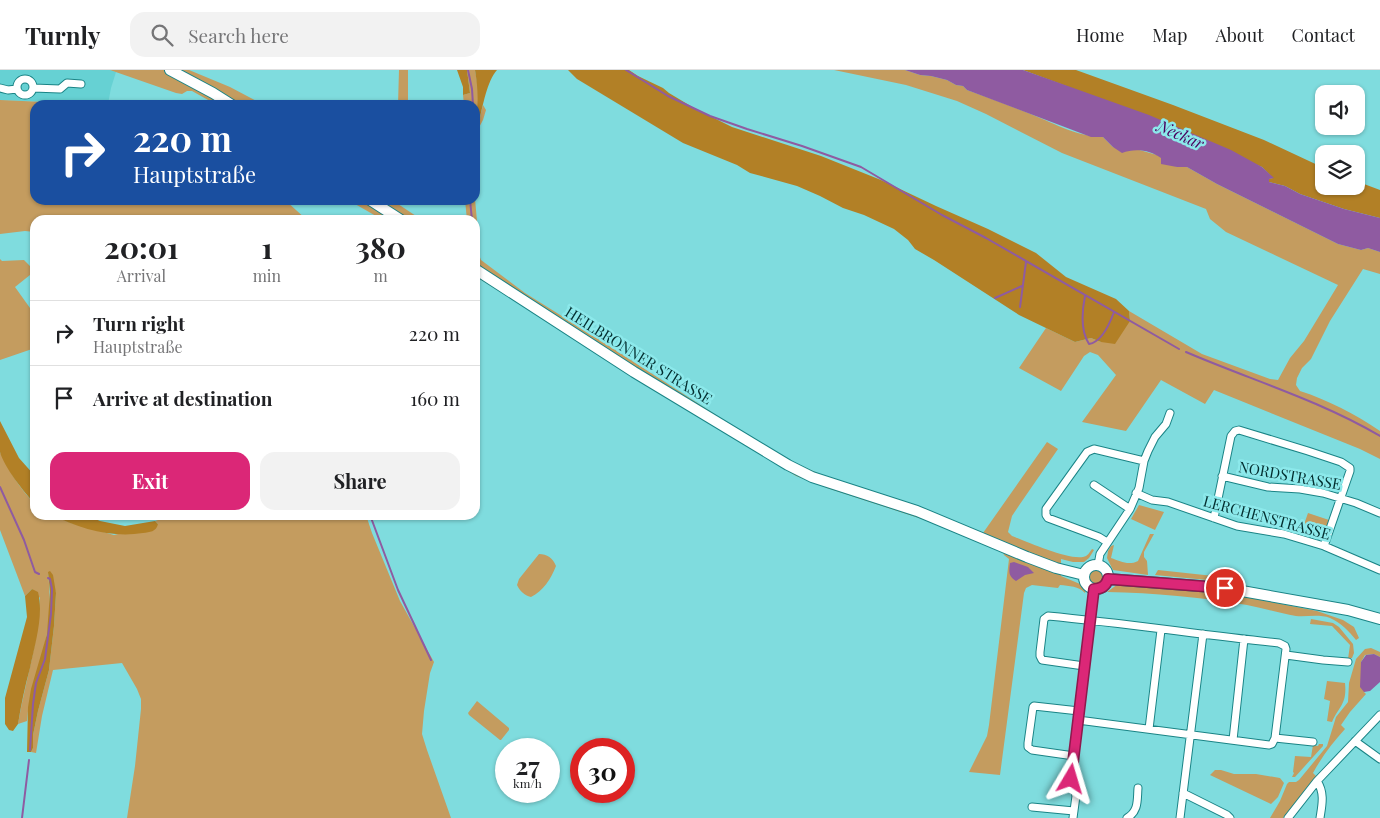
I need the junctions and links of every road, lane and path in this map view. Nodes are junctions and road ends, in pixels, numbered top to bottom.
1 (170, 70) edge
2 (82, 84) dead end
3 (0, 88) edge
4 (17, 88) junction
5 (33, 88) junction
6 (225, 100) edge
7 (378, 205) edge
8 (393, 215) edge
9 (480, 272) edge
10 (1170, 413) dead end
11 (1144, 461) junction
12 (1222, 476) junction
13 (1094, 485) dead end
14 (1136, 493) junction
15 (1341, 498) junction
16 (1130, 510) junction
17 (1380, 513) edge
18 (1214, 518) junction
19 (1107, 542) junction
20 (1324, 546) junction
21 (1098, 565) junction
22 (1380, 570) edge
23 (1084, 574) junction
24 (1108, 579) junction
25 (1094, 589) junction
26 (1380, 619) edge
27 (1090, 620) junction
28 (1161, 630) junction
29 (1203, 634) junction
30 (1244, 639) junction
31 (1286, 655) junction
32 (1348, 662) dead end
33 (1084, 666) junction
34 (1079, 711) junction
35 (1380, 715) edge
36 (1078, 720) junction
37 (1149, 729) junction
38 (1190, 735) junction
39 (1275, 738) junction
40 (1233, 740) junction
41 (1355, 741) junction
42 (1313, 742) dead end
43 (1074, 756) junction
44 (1380, 759) edge
45 (1318, 781) junction
46 (1138, 788) dead end
47 (1183, 793) junction
48 (1032, 807) dead end
49 (1074, 815) edge
50 (1127, 818) edge
51 (1180, 818) edge
52 (1230, 818) edge
53 (1288, 818) edge
54 (1320, 818) edge

1 - 6 main road
2 - 5 street
3 - 4 street
4 - 5 street
4 - 5 street
7 - 8 main road
9 - 23 main road, HEILBRONNER STRASSE
10 - 11 street
11 - 14 street
11 - 19 street
12 - 15 street, NORDSTRASSE
12 - 15 street
12 - 18 street
13 - 16 street
14 - 16 street
14 - 18 street, LERCHENSTRASSE
15 - 17 street, NORDSTRASSE
15 - 20 street
16 - 19 street
18 - 20 street, LERCHENSTRASSE
19 - 21 street
20 - 22 street, LERCHENSTRASSE
21 - 23 main road
21 - 24 main road
23 - 25 main road
24 - 25 main road
24 - 26 main road
25 - 27 street
27 - 28 street
27 - 33 street
27 - 33 street
28 - 29 street
28 - 37 street
29 - 30 street
29 - 38 street
30 - 31 street
30 - 40 street
31 - 32 street
31 - 39 street
33 - 34 street
34 - 36 street
34 - 43 street
35 - 41 street
36 - 37 street
36 - 43 street
37 - 38 street
38 - 40 street
38 - 47 street
39 - 40 street
39 - 42 street
41 - 44 street
41 - 45 street
43 - 49 street
45 - 53 street
45 - 54 street
46 - 50 street
47 - 51 street
47 - 52 street
48 - 49 street

